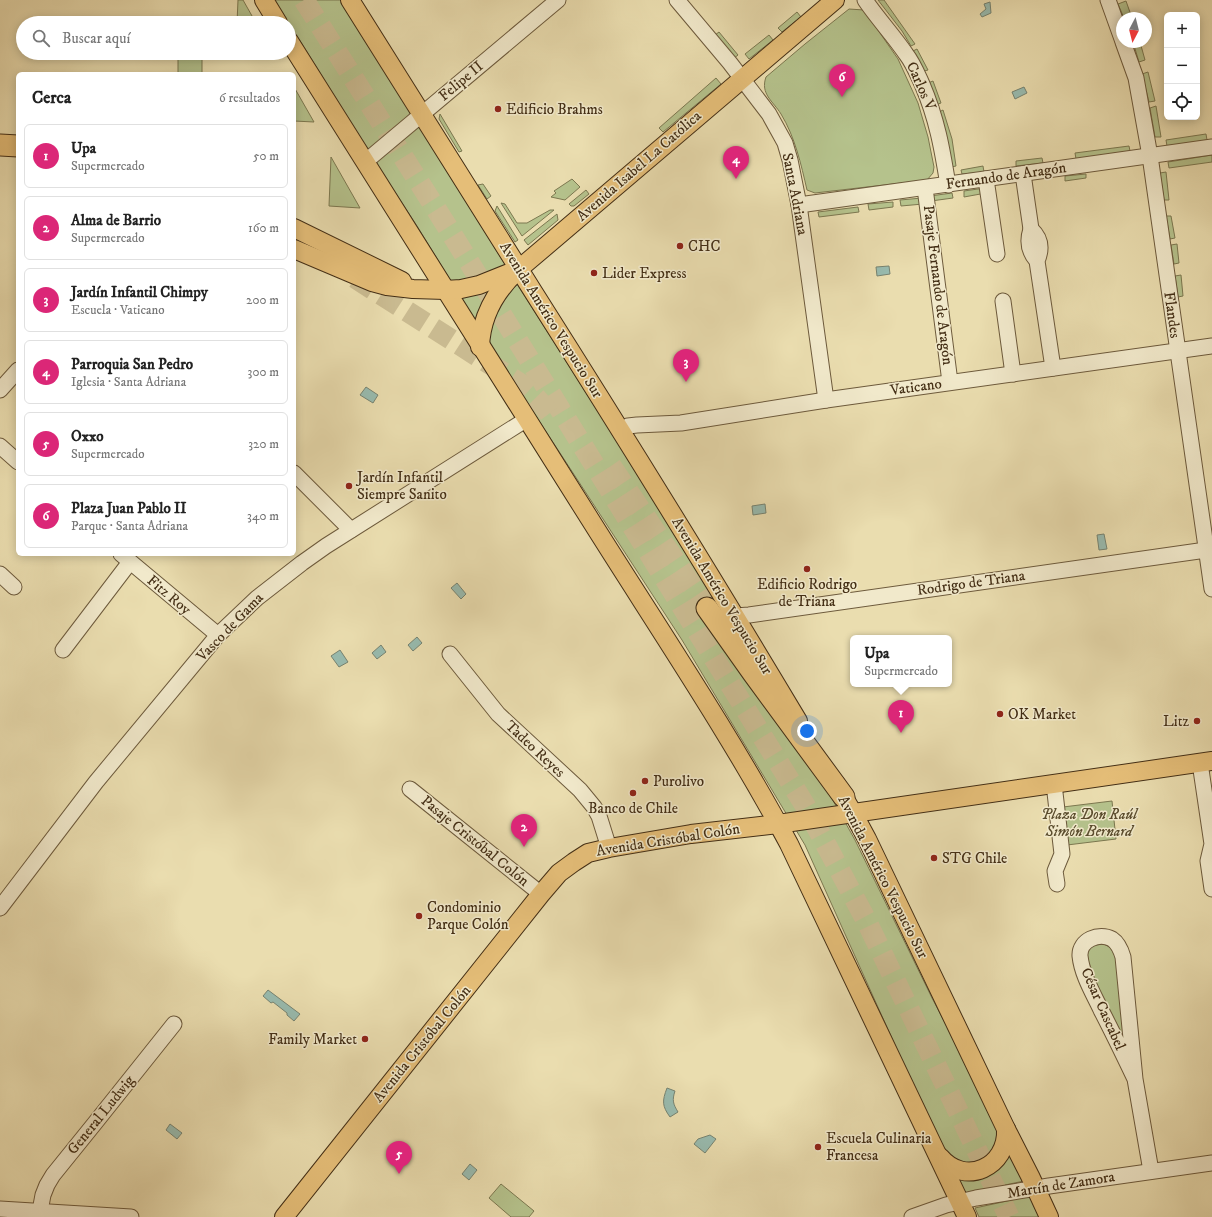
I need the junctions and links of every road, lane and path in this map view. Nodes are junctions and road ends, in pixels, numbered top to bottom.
1 (264, 0) edge
2 (350, 0) edge
3 (558, 0) edge
4 (676, 0) edge
5 (835, 0) edge
6 (865, 0) edge
7 (1108, 0) edge
8 (274, 16) edge
9 (1116, 22) edge
10 (1125, 48) edge
11 (296, 52) edge
12 (741, 79) junction
13 (421, 115) junction
14 (16, 142) edge
15 (0, 145) edge
16 (1212, 147) edge
17 (16, 148) edge
18 (1150, 156) junction
19 (365, 162) junction
20 (1023, 174) junction
21 (986, 179) junction
22 (948, 185) junction
23 (925, 188) junction
24 (799, 205) junction
25 (296, 229) edge
26 (296, 250) edge
27 (997, 254) dead end
28 (519, 269) junction
29 (423, 290) junction
30 (445, 290) junction
31 (1003, 301) dead end
32 (1212, 346) edge
33 (480, 347) junction
34 (1177, 350) junction
35 (1053, 368) junction
36 (16, 372) edge
37 (1013, 374) junction
38 (950, 382) junction
39 (0, 390) edge
40 (826, 400) junction
41 (527, 419) junction
42 (621, 430) junction
43 (0, 446) edge
44 (16, 460) edge
45 (296, 475) edge
46 (351, 530) junction
47 (1206, 550) junction
48 (126, 558) edge
49 (0, 574) edge
50 (14, 587) dead end
51 (1212, 589) edge
52 (708, 608) tunnel mouth
53 (736, 616) junction
54 (218, 635) junction
55 (63, 650) dead end
56 (450, 654) dead end
57 (1206, 762) edge
58 (1054, 784) junction
59 (410, 789) dead end
60 (849, 805) junction
61 (778, 824) junction
62 (1212, 844) edge
63 (608, 848) junction
64 (1057, 884) dead end
65 (1212, 889) edge
66 (541, 894) junction
67 (0, 908) edge
68 (174, 1024) dead end
69 (1135, 1079) junction
70 (1006, 1129) junction
71 (936, 1152) junction
72 (1212, 1163) edge
73 (1151, 1171) junction
74 (1035, 1188) junction
75 (0, 1209) edge
76 (963, 1209) edge
77 (40, 1211) junction
78 (131, 1217) edge
79 (284, 1217) edge
80 (912, 1217) edge
81 (1048, 1217) edge

1 - 8 main road
2 - 13 main road, Avenida Américo Vespucio Sur
3 - 13 street, Felipe II
4 - 12 street, Santa Adriana
5 - 12 main road, Avenida Isabel La Católica
6 - 22 street, Carlos V
7 - 9 street
10 - 18 street, Flandes
11 - 19 main road
12 - 24 street, Santa Adriana
12 - 28 main road, Avenida Isabel La Católica
13 - 19 street, Felipe II
13 - 28 main road, Avenida Américo Vespucio Sur
14 - 15 main road
15 - 17 highway
16 - 18 street, Fernando de Aragón
18 - 20 street, Fernando de Aragón
18 - 34 street, Flandes
19 - 30 main road
20 - 21 street, Fernando de Aragón
20 - 35 street
21 - 22 street, Fernando de Aragón
21 - 27 street
22 - 23 street, Fernando de Aragón
23 - 24 street, Fernando de Aragón
23 - 38 street, Pasaje Fernando de Aragón
24 - 40 street, Santa Adriana
25 - 29 main road, Avenida Isabel La Católica
26 - 29 main road, Avenida Isabel La Católica
28 - 30 main road, Avenida Isabel La Católica
28 - 33 main road
28 - 42 main road, Avenida Américo Vespucio Sur
29 - 30 main road, Avenida Isabel La Católica
30 - 33 main road
31 - 37 street
32 - 34 street, Vaticano
33 - 41 main road
34 - 35 street, Vaticano
34 - 47 street, Flandes
35 - 37 street, Vaticano
36 - 39 street
37 - 38 street, Vaticano
38 - 40 street, Vaticano
40 - 42 street, Vaticano
41 - 46 street, Vasco de Gama
41 - 61 main road
42 - 53 main road, Avenida Américo Vespucio Sur
43 - 44 street
45 - 46 street
46 - 54 street, Vasco de Gama
47 - 51 street, Flandes
47 - 53 street, Rodrigo de Triana
48 - 54 street, Fitz Roy
48 - 55 street
49 - 50 street
52 - 60 highway
53 - 60 main road, Avenida Américo Vespucio Sur
54 - 67 street, Vasco de Gama
56 - 63 street, Tadeo Reyes
57 - 58 main road, Avenida Cristóbal Colón
57 - 62 street
58 - 60 main road, Avenida Cristóbal Colón
58 - 64 street
59 - 66 street, Pasaje Cristóbal Colón
60 - 61 main road, Avenida Cristóbal Colón
60 - 70 main road, Avenida Américo Vespucio Sur
61 - 63 main road, Avenida Cristóbal Colón
61 - 71 main road
62 - 65 street
63 - 66 main road, Avenida Cristóbal Colón
66 - 79 main road, Avenida Cristóbal Colón
68 - 77 street, General Ludwig
69 - 69 street, César Cascabel
69 - 73 street, César Cascabel
70 - 71 main road
70 - 74 main road, Avenida Américo Vespucio Sur
71 - 76 main road
72 - 73 street, Martín de Zamora
73 - 74 street, Martín de Zamora
74 - 76 street, Martín de Zamora
74 - 81 main road, Avenida Américo Vespucio Sur
75 - 77 street
76 - 80 street, Martín de Zamora
77 - 78 street

